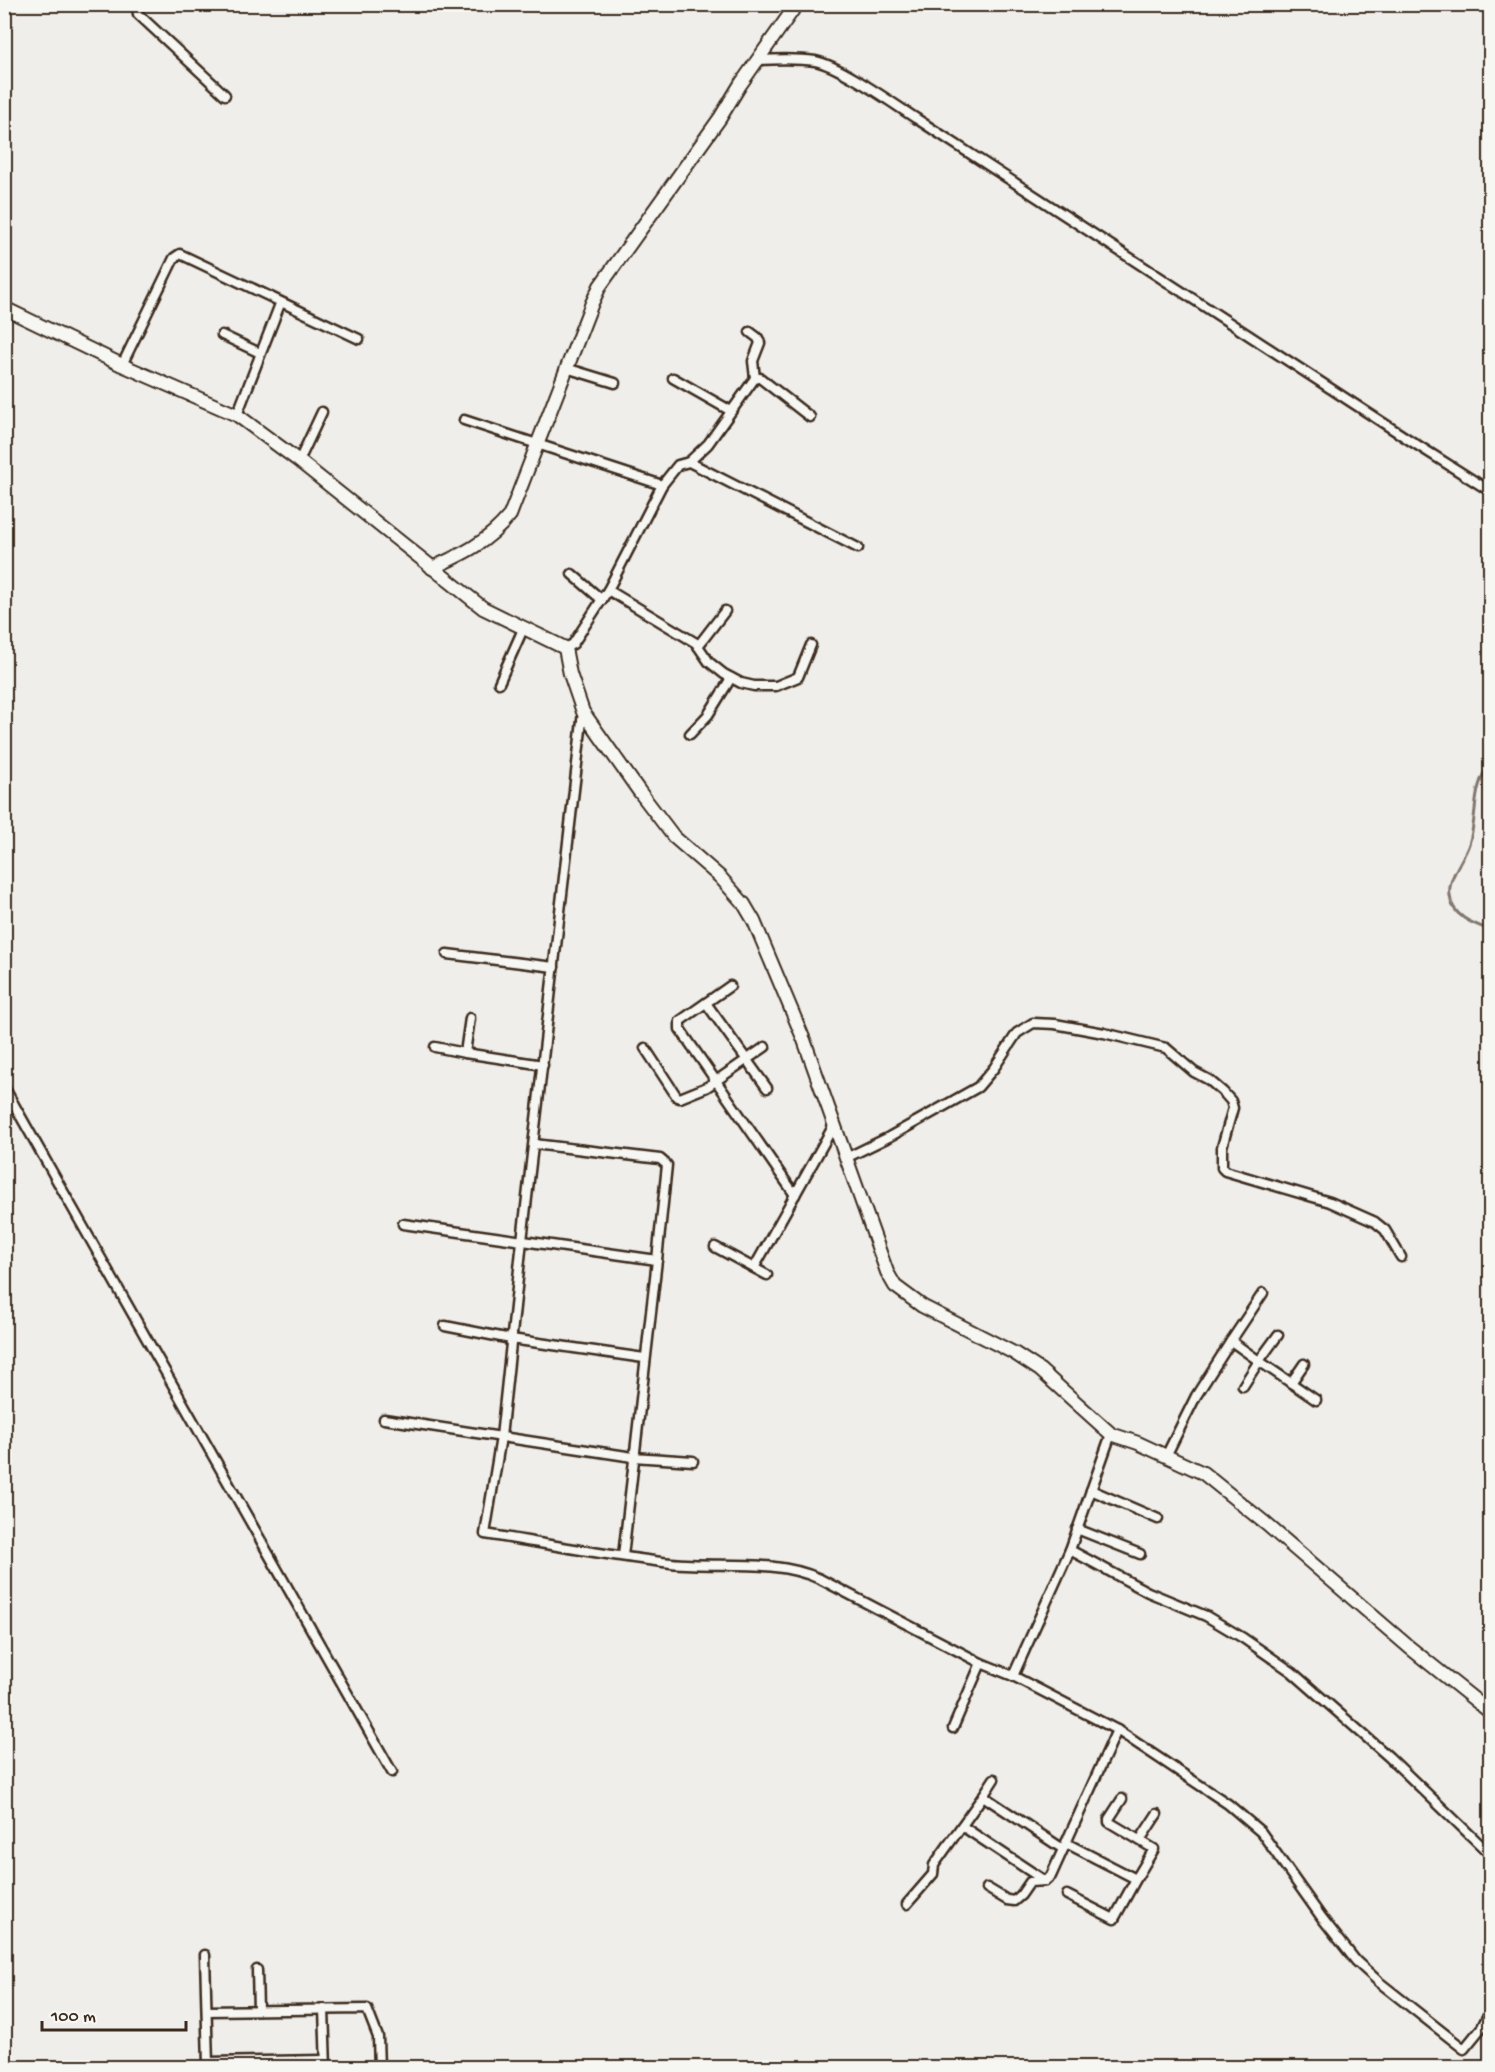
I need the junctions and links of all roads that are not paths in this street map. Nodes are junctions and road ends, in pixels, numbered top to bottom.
1 (140, 4) edge
2 (796, 4) edge
3 (758, 60) junction
4 (225, 95) dead end
5 (280, 304) junction
6 (4, 308) edge
7 (750, 333) dead end
8 (222, 335) dead end
9 (359, 339) dead end
10 (260, 353) junction
11 (122, 366) junction
12 (566, 368) junction
13 (673, 378) dead end
14 (754, 378) junction
15 (615, 383) dead end
16 (731, 411) junction
17 (322, 412) dead end
18 (237, 415) junction
19 (810, 417) dead end
20 (464, 420) dead end
21 (537, 444) junction
22 (299, 460) junction
23 (689, 462) junction
24 (662, 485) junction
25 (1491, 491) edge
26 (858, 548) dead end
27 (432, 568) junction
28 (572, 574) dead end
29 (608, 590) junction
30 (602, 600) junction
31 (725, 611) dead end
32 (523, 629) junction
33 (811, 645) dead end
34 (698, 646) junction
35 (565, 648) junction
36 (731, 678) junction
37 (499, 683) dead end
38 (583, 712) junction
39 (690, 734) dead end
40 (447, 954) dead end
41 (554, 967) junction
42 (730, 986) dead end
43 (706, 1002) junction
44 (470, 1018) dead end
45 (435, 1047) dead end
46 (765, 1047) dead end
47 (645, 1048) dead end
48 (465, 1053) junction
49 (747, 1060) junction
50 (543, 1065) junction
51 (717, 1082) junction
52 (4, 1087) edge
53 (767, 1088) dead end
54 (834, 1125) junction
55 (534, 1144) junction
56 (846, 1158) junction
57 (795, 1195) junction
58 (403, 1224) dead end
59 (522, 1241) junction
60 (715, 1246) dead end
61 (1401, 1257) dead end
62 (657, 1260) junction
63 (754, 1268) junction
64 (767, 1275) dead end
65 (1263, 1293) dead end
66 (445, 1326) dead end
67 (1278, 1335) dead end
68 (510, 1339) junction
69 (1231, 1341) junction
70 (644, 1358) junction
71 (1260, 1361) junction
72 (1304, 1364) dead end
73 (1291, 1383) junction
74 (1242, 1386) dead end
75 (1316, 1400) dead end
76 (384, 1419) dead end
77 (1111, 1434) junction
78 (501, 1437) junction
79 (633, 1456) junction
80 (1166, 1456) junction
81 (693, 1461) dead end
82 (1091, 1490) junction
83 (1158, 1519) dead end
84 (1077, 1529) junction
85 (1070, 1550) junction
86 (1140, 1554) dead end
87 (623, 1556) junction
88 (981, 1664) junction
89 (1013, 1676) junction
90 (1491, 1712) edge
91 (953, 1728) dead end
92 (1117, 1730) junction
93 (392, 1772) dead end
94 (994, 1779) dead end
95 (983, 1796) junction
96 (1122, 1799) dead end
97 (1157, 1814) dead end
98 (962, 1826) junction
99 (1140, 1840) junction
100 (1065, 1846) junction
101 (1491, 1854) edge
102 (1136, 1879) junction
103 (1045, 1881) junction
104 (987, 1888) dead end
105 (1067, 1896) dead end
106 (908, 1904) dead end
107 (205, 1955) dead end
108 (257, 1970) dead end
109 (324, 2009) junction
110 (258, 2010) junction
111 (207, 2011) junction
112 (1491, 2011) edge
113 (326, 2064) edge
114 (208, 2065) edge
115 (379, 2067) edge

1 - 4 street
2 - 3 street
3 - 12 street
3 - 25 street
5 - 9 street
5 - 10 street
5 - 11 street
6 - 11 street
7 - 14 street
8 - 10 street
10 - 18 street
11 - 18 street
12 - 15 street
12 - 21 street
13 - 16 street
14 - 16 street
14 - 19 street
16 - 23 street
17 - 22 street
18 - 22 street
20 - 21 street
21 - 24 street
21 - 27 street
22 - 27 street
23 - 24 street
23 - 26 street
24 - 29 street
27 - 32 street
28 - 30 street
29 - 30 street
29 - 34 street
30 - 35 street
31 - 34 street
32 - 35 street
32 - 37 street
33 - 36 street
34 - 36 street
35 - 38 street
36 - 39 street
38 - 41 street
38 - 54 street
40 - 41 street
41 - 50 street
42 - 43 street
43 - 49 street
43 - 51 street
44 - 48 street
45 - 48 street
46 - 49 street
47 - 51 street
48 - 50 street
49 - 51 street
49 - 53 street
50 - 55 street
51 - 57 street
52 - 93 street
54 - 56 street
54 - 57 street
55 - 59 street
55 - 62 street
56 - 61 street
56 - 77 street
57 - 63 street
58 - 59 street
59 - 62 street
59 - 68 street
60 - 63 street
62 - 70 street
63 - 64 street
65 - 69 street
66 - 68 street
67 - 71 street
68 - 70 street
68 - 78 street
69 - 71 street
69 - 80 street
70 - 79 street
71 - 73 street
71 - 74 street
72 - 73 street
73 - 75 street
76 - 78 street
77 - 80 street
77 - 82 street
78 - 79 street
78 - 87 street
79 - 81 street
79 - 87 street
80 - 90 street
82 - 83 street
82 - 84 street
84 - 85 street
84 - 86 street
85 - 89 street
85 - 101 street
87 - 88 street
88 - 89 street
88 - 91 street
89 - 92 street
92 - 100 street
92 - 112 street
94 - 95 street
95 - 98 street
95 - 100 street
96 - 99 street
97 - 99 street
98 - 103 street
98 - 106 street
99 - 102 street
100 - 102 street
100 - 103 street
102 - 105 street
103 - 104 street
107 - 111 street
108 - 110 street
109 - 110 street
109 - 113 street
109 - 115 street
110 - 111 street
111 - 114 street
113 - 114 street

